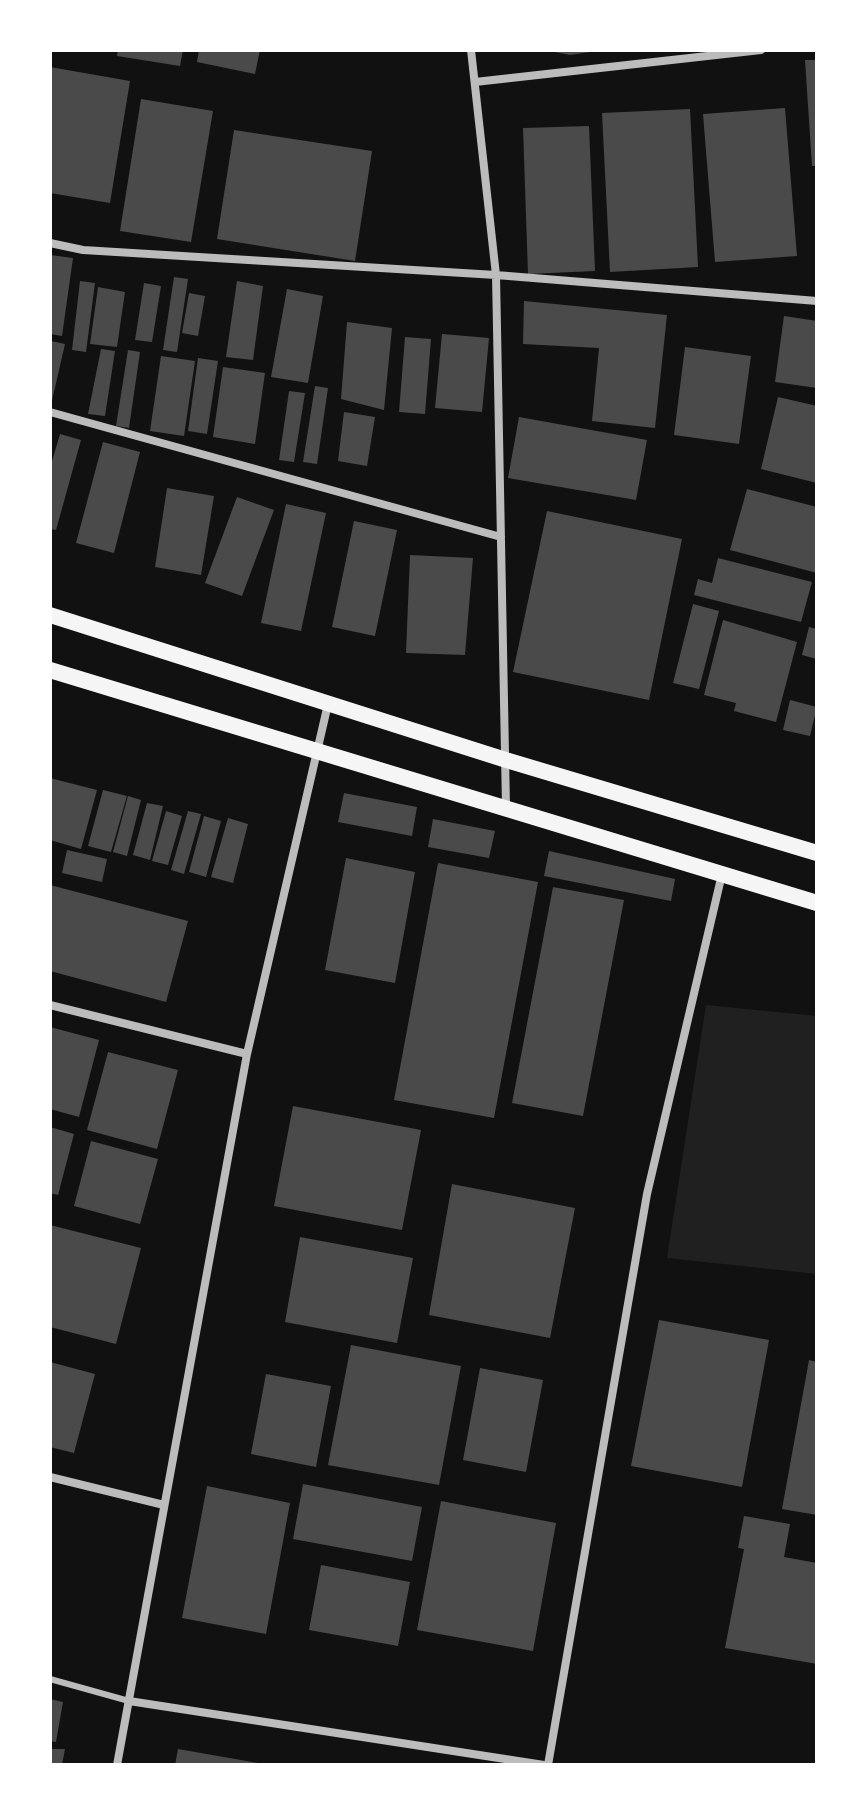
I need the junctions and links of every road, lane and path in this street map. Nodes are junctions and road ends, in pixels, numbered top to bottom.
1 (471, 50) edge
2 (761, 50) edge
3 (475, 82) junction
4 (50, 243) edge
5 (496, 275) junction
6 (817, 301) edge
7 (50, 412) edge
8 (501, 537) junction
9 (50, 615) edge
10 (50, 670) edge
11 (328, 704) junction
12 (320, 750) junction
13 (506, 760) junction
14 (506, 807) junction
15 (817, 853) edge
16 (722, 874) junction
17 (817, 903) edge
18 (50, 1005) edge
19 (247, 1054) junction
20 (50, 1477) edge
21 (164, 1505) junction
22 (50, 1679) edge
23 (129, 1701) junction
24 (117, 1765) edge
25 (546, 1765) edge

1 - 3 street
2 - 3 street
3 - 5 street
4 - 5 street
5 - 6 street
5 - 8 street
7 - 8 street
8 - 13 street
9 - 11 main road
10 - 12 main road
11 - 12 street
11 - 13 main road
12 - 14 main road
12 - 19 street
13 - 14 street
13 - 15 main road
14 - 16 main road
16 - 17 main road
16 - 25 street
18 - 19 street
19 - 21 street
20 - 21 street
21 - 23 street
22 - 23 lane
23 - 24 street
23 - 25 street

